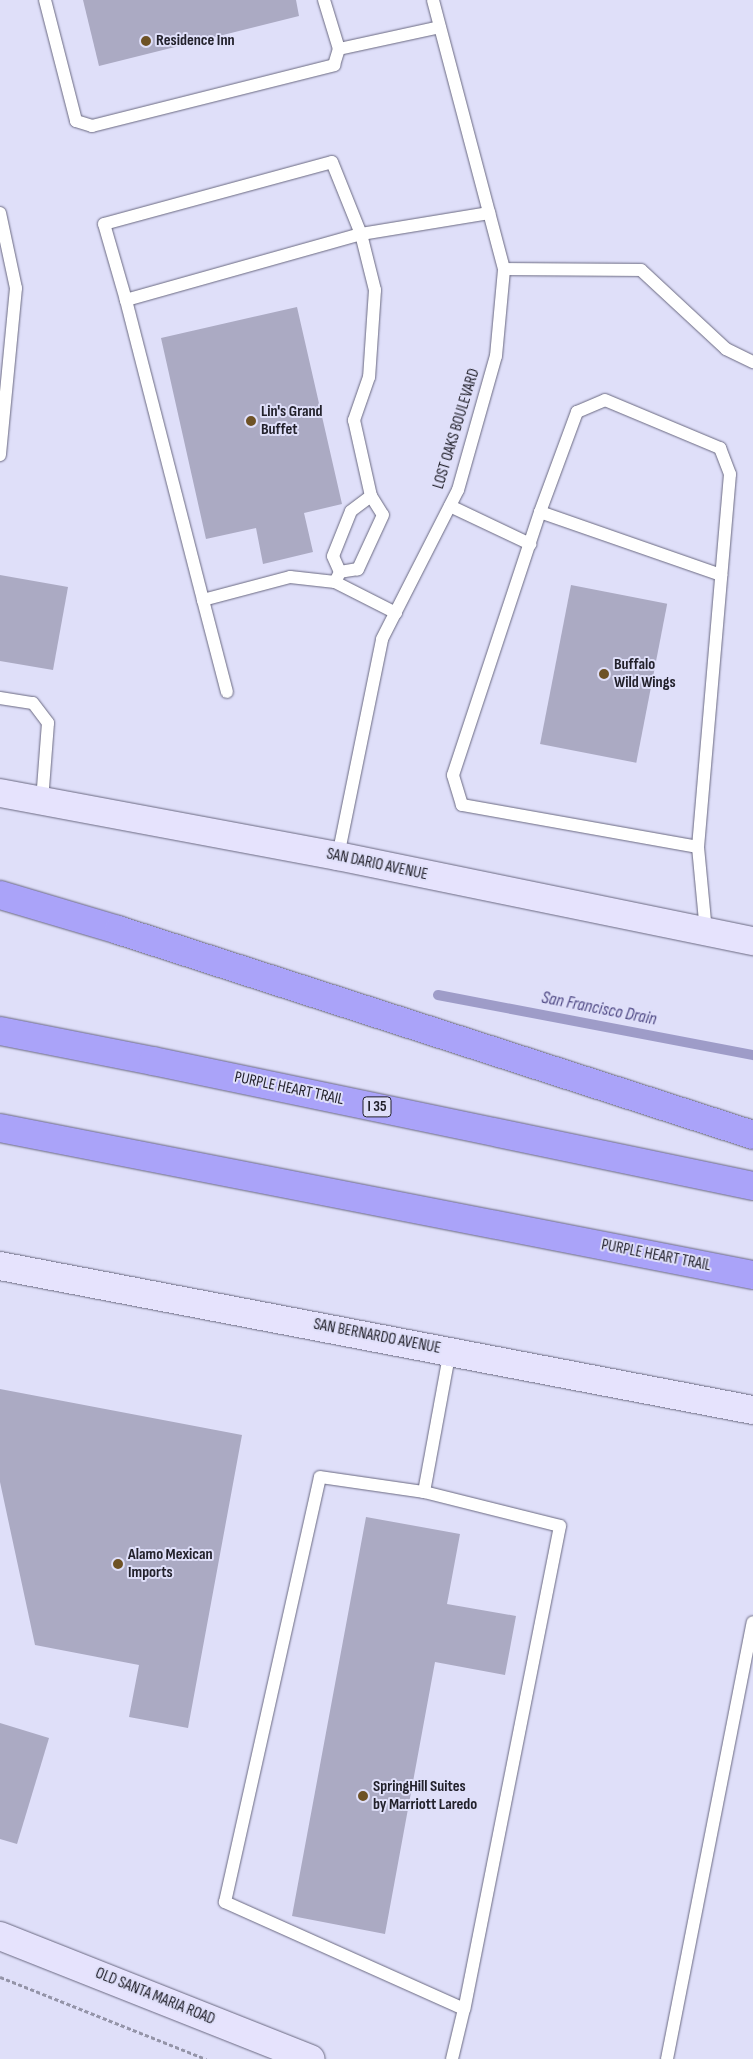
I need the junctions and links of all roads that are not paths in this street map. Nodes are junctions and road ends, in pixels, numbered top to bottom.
1 (45, 0) edge
2 (324, 0) edge
3 (433, 0) edge
4 (440, 28) junction
5 (339, 48) junction
6 (0, 213) edge
7 (489, 213) junction
8 (361, 234) junction
9 (504, 269) junction
10 (126, 300) junction
11 (753, 362) edge
12 (0, 455) edge
13 (371, 496) junction
14 (450, 506) junction
15 (540, 512) junction
16 (530, 544) junction
17 (721, 575) junction
18 (337, 577) junction
19 (203, 600) junction
20 (396, 612) junction
21 (227, 692) dead end
22 (0, 698) edge
23 (0, 793) edge
24 (42, 801) junction
25 (698, 847) junction
26 (338, 856) junction
27 (0, 895) edge
28 (706, 932) junction
29 (753, 941) edge
30 (0, 1031) edge
31 (0, 1128) edge
32 (753, 1134) edge
33 (753, 1186) edge
34 (0, 1266) edge
35 (753, 1275) edge
36 (450, 1351) junction
37 (753, 1410) edge
38 (424, 1492) junction
39 (753, 1622) edge
40 (0, 1936) edge
41 (464, 2009) junction
42 (310, 2059) edge
43 (452, 2059) edge
44 (667, 2059) edge

1 - 5 lane
2 - 5 lane
3 - 4 lane, LOST OAKS BOULEVARD
4 - 5 lane
4 - 7 lane, LOST OAKS BOULEVARD
6 - 12 lane
7 - 8 lane
7 - 9 lane, LOST OAKS BOULEVARD
8 - 10 lane
8 - 10 lane
8 - 13 lane
9 - 11 lane
9 - 14 lane, LOST OAKS BOULEVARD
10 - 19 lane
13 - 18 lane
13 - 18 lane
14 - 16 lane
14 - 20 lane, LOST OAKS BOULEVARD
15 - 16 lane
15 - 17 lane
15 - 17 lane
16 - 25 lane
17 - 25 lane
18 - 19 lane
18 - 20 lane
19 - 21 lane
20 - 26 lane, LOST OAKS BOULEVARD
22 - 24 lane
23 - 24 main road, SAN DARIO AVENUE
24 - 26 main road, SAN DARIO AVENUE
25 - 28 lane
26 - 28 main road, SAN DARIO AVENUE
27 - 32 highway
28 - 29 main road, SAN DARIO AVENUE
30 - 33 highway, PURPLE HEART TRAIL / I 35
31 - 35 highway, PURPLE HEART TRAIL
34 - 36 main road, SAN BERNARDO AVENUE
36 - 37 main road, SAN BERNARDO AVENUE
36 - 38 lane
38 - 41 lane
38 - 41 lane
39 - 44 lane
40 - 42 main road, OLD SANTA MARIA ROAD
41 - 43 lane

